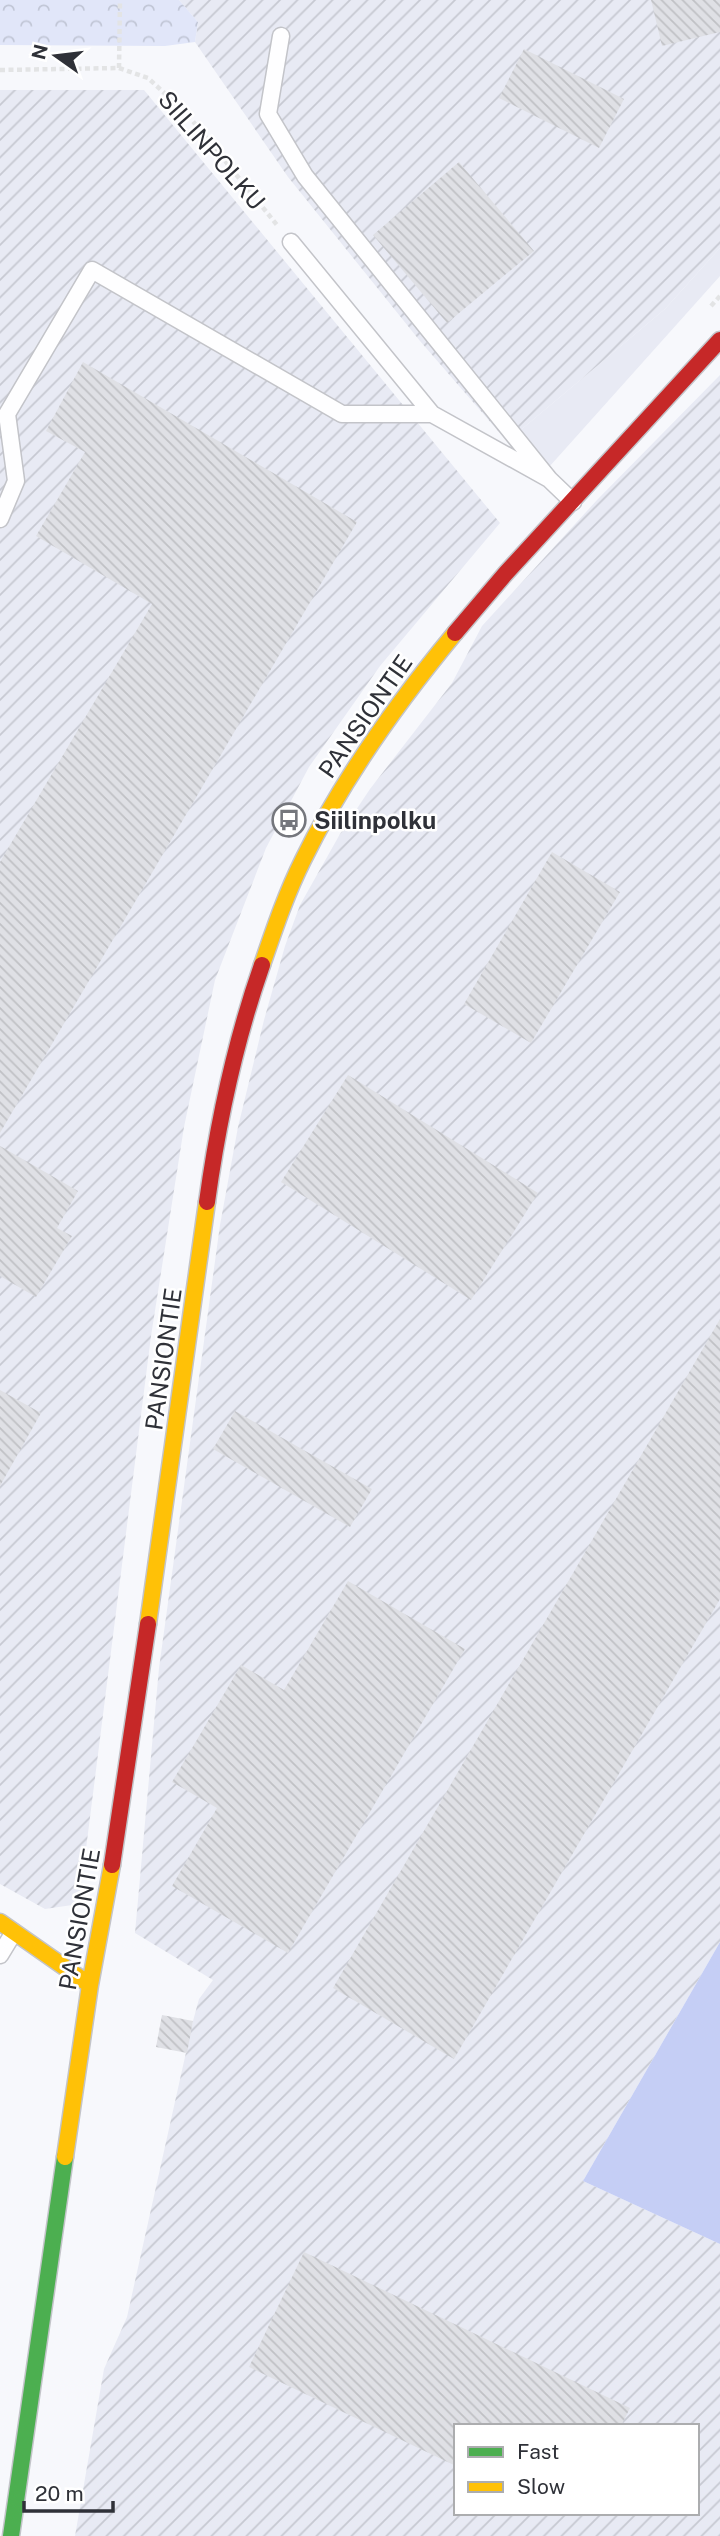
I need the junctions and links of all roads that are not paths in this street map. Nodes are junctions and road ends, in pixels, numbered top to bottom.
1 (281, 36) dead end
2 (291, 242) road end
3 (720, 341) edge
4 (432, 414) junction
5 (549, 479) junction
6 (573, 502) junction
7 (0, 519) edge
8 (7, 1927) edge
9 (0, 1955) edge
10 (90, 1985) junction
11 (10, 2536) edge

1 - 5 lane
2 - 4 lane
3 - 6 street, PANSIONTIE
4 - 5 lane
4 - 7 lane
5 - 6 lane
6 - 10 street, PANSIONTIE
8 - 9 lane
8 - 10 street
10 - 11 street, PANSIONTIE

